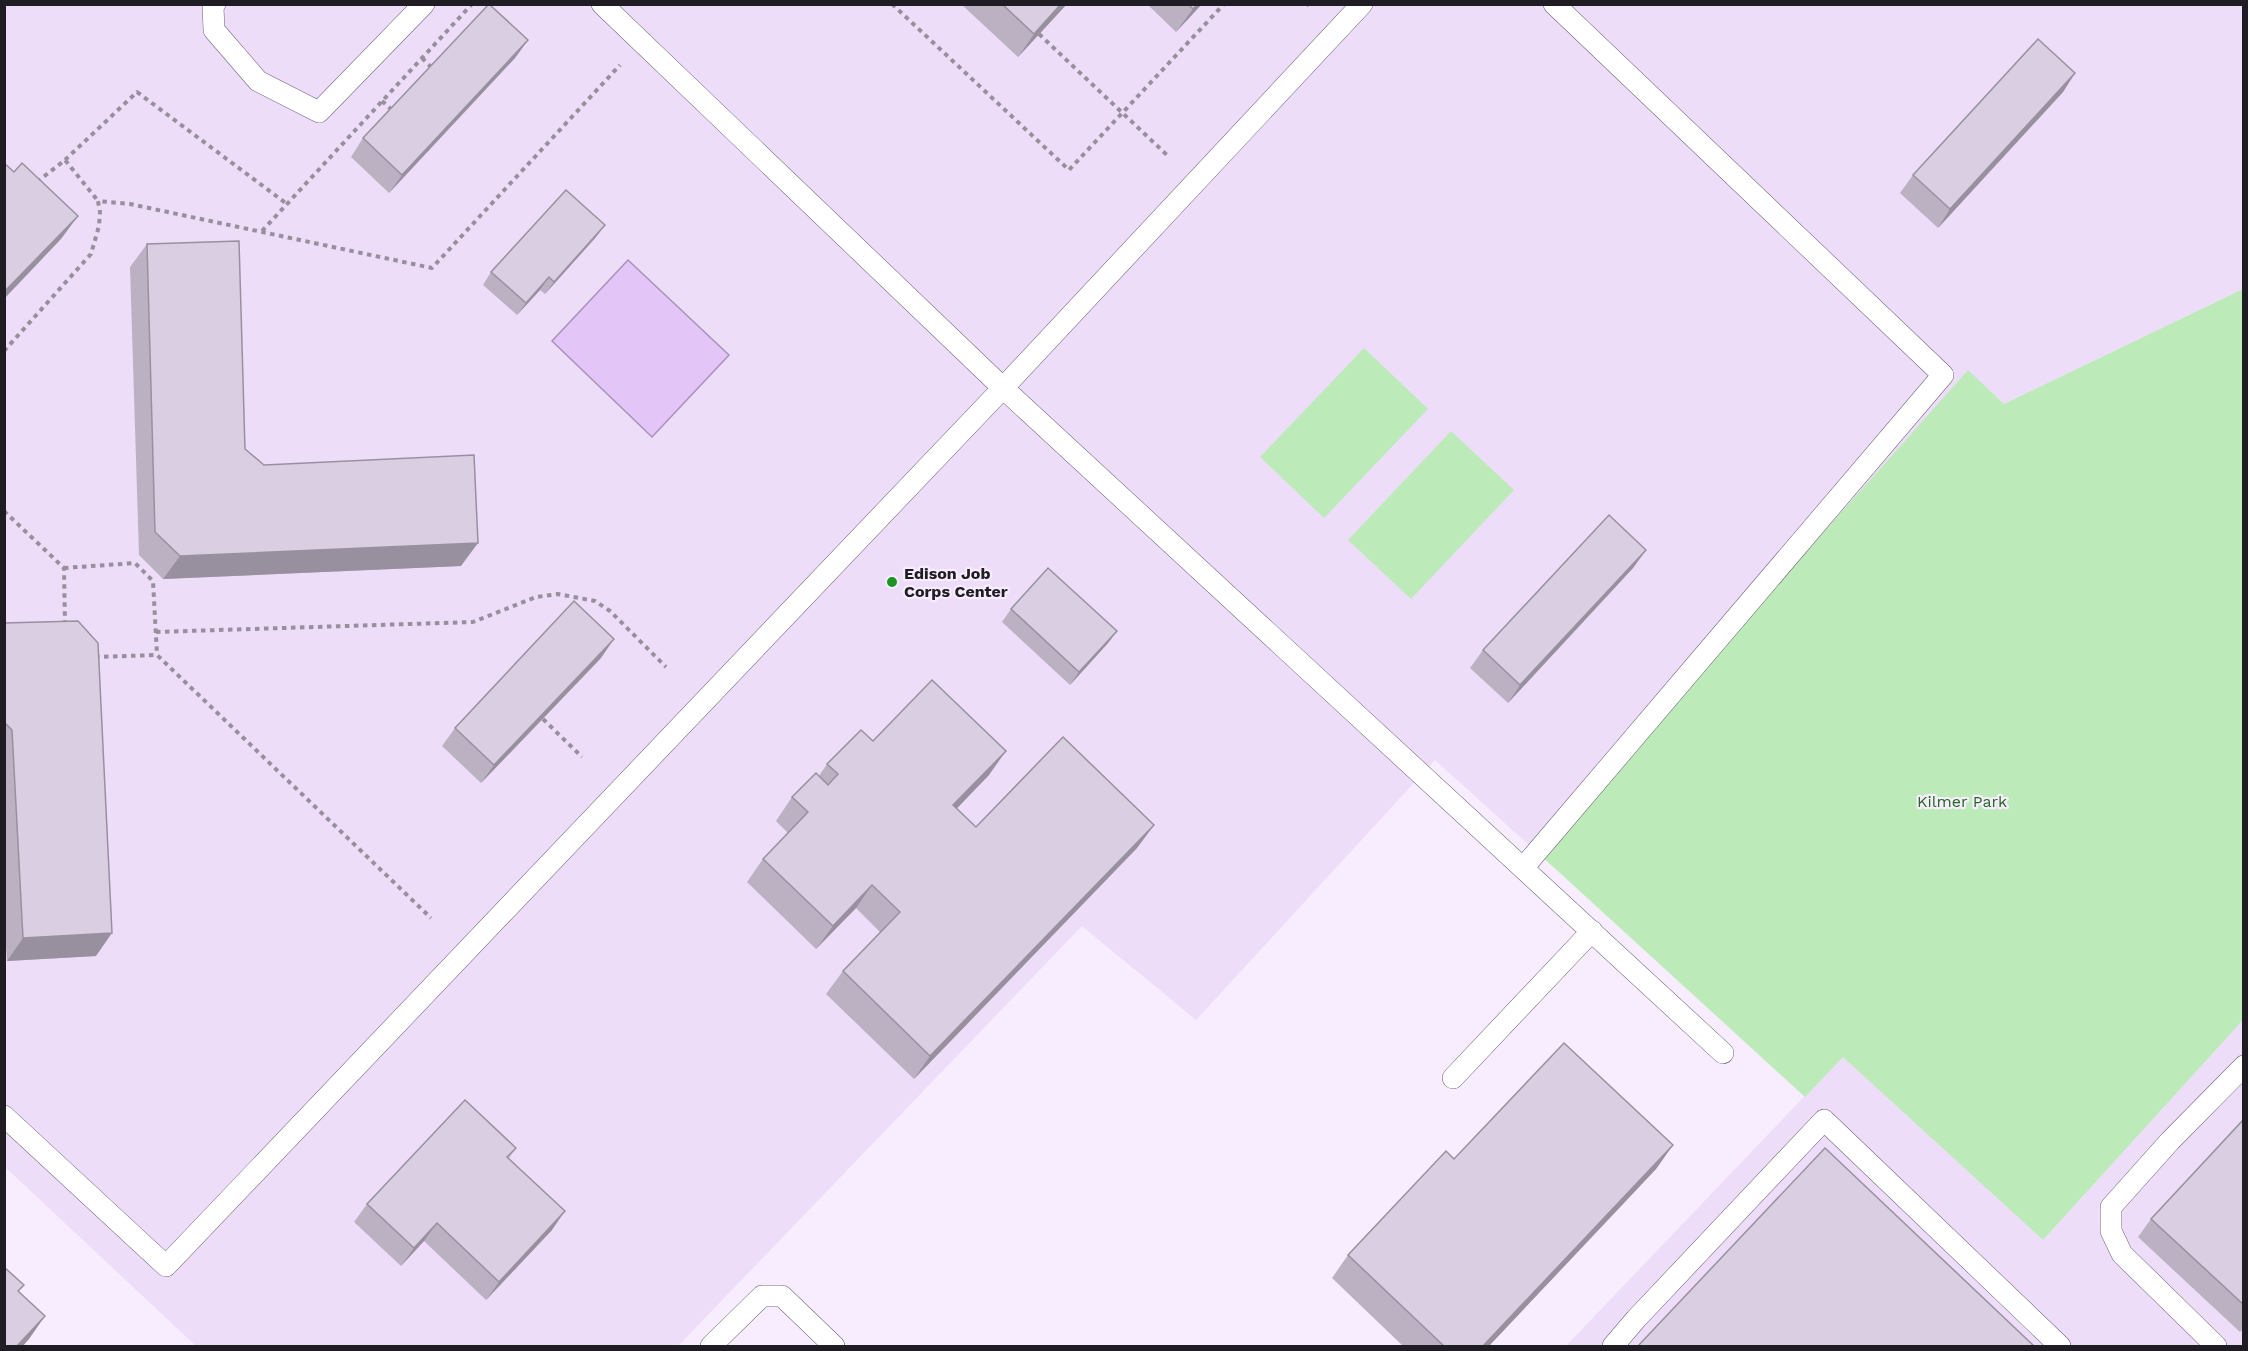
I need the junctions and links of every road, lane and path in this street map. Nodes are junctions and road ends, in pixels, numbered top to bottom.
1 (215, 4) edge
2 (424, 4) edge
3 (472, 4) edge
4 (602, 4) edge
5 (892, 4) edge
6 (1224, 4) edge
7 (1362, 4) edge
8 (1554, 4) edge
9 (1039, 34) edge
10 (641, 42) junction
11 (422, 58) junction
12 (433, 69) edge
13 (382, 101) junction
14 (393, 111) edge
15 (1122, 112) junction
16 (1168, 156) dead end
17 (65, 160) junction
18 (33, 184) edge
19 (98, 201) junction
20 (288, 204) junction
21 (261, 232) junction
22 (4, 351) edge
23 (1003, 388) junction
24 (4, 511) edge
25 (64, 568) junction
26 (65, 630) edge
27 (156, 632) junction
28 (157, 655) junction
29 (92, 657) edge
30 (666, 667) dead end
31 (543, 719) edge
32 (582, 756) dead end
33 (1523, 868) junction
34 (431, 918) dead end
35 (1592, 931) junction
36 (1724, 1053) dead end
37 (2244, 1066) edge
38 (1453, 1078) dead end
39 (4, 1116) edge
40 (711, 1347) edge
41 (834, 1347) edge
42 (1613, 1347) edge
43 (2060, 1347) edge
44 (2216, 1347) edge

1 - 2 lane
3 - 11 path
4 - 10 lane
5 - 15 path
6 - 15 path
7 - 23 lane
8 - 33 lane
9 - 15 path
10 - 21 path
10 - 23 lane
11 - 12 path
11 - 13 path
13 - 14 path
13 - 20 path
15 - 16 path
17 - 18 path
17 - 19 path
17 - 20 path
19 - 21 path
19 - 22 path
20 - 21 path
23 - 33 lane
23 - 39 lane
24 - 25 path
25 - 26 path
25 - 27 path
27 - 28 path
27 - 30 path
28 - 29 path
28 - 34 path
31 - 32 path
33 - 35 lane
35 - 36 lane
35 - 38 lane
37 - 44 lane
40 - 41 lane
42 - 43 lane

